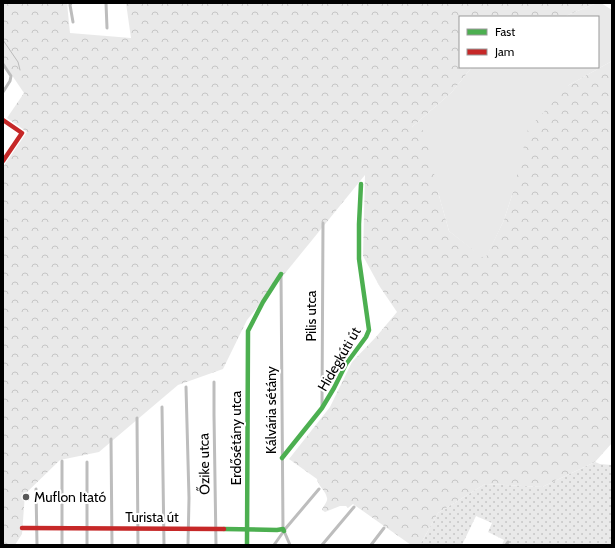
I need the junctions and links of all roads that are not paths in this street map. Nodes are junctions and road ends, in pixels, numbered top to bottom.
1 (71, 3) edge
2 (106, 3) edge
3 (73, 22) dead end
4 (107, 28) dead end
5 (3, 64) edge
6 (3, 92) edge
7 (3, 120) edge
8 (3, 161) edge
9 (361, 184) dead end
10 (323, 223) dead end
11 (281, 274) joint
12 (214, 382) dead end
13 (186, 386) dead end
14 (162, 407) dead end
15 (322, 408) junction
16 (137, 418) dead end
17 (111, 439) dead end
18 (282, 458) junction
19 (62, 461) dead end
20 (87, 462) dead end
21 (36, 489) dead end
22 (319, 489) dead end
23 (354, 507) dead end
24 (22, 528) dead end
25 (37, 528) junction
26 (63, 528) junction
27 (87, 528) junction
28 (112, 528) junction
29 (138, 528) junction
30 (164, 528) junction
31 (188, 528) junction
32 (384, 528) dead end
33 (216, 529) junction
34 (246, 529) junction
35 (283, 530) junction
36 (36, 545) edge
37 (62, 545) edge
38 (87, 545) edge
39 (112, 545) edge
40 (138, 545) edge
41 (164, 545) edge
42 (188, 545) edge
43 (216, 545) edge
44 (247, 545) edge
45 (274, 545) edge
46 (290, 545) edge
47 (322, 545) edge
48 (371, 545) edge

1 - 3 street
2 - 4 street
5 - 6 street
7 - 8 street
9 - 15 street, Hidegkúti út
10 - 15 street, Pilis utca
11 - 18 street, Kálvária sétány
11 - 34 street, Erdősétány utca
12 - 33 street, Őzike utca
13 - 31 street
14 - 30 street
15 - 18 street, Hidegkúti út
16 - 29 street
17 - 28 street
18 - 35 street, Kálvária sétány
19 - 26 street
20 - 27 street
21 - 25 street
22 - 35 street
23 - 47 street
24 - 25 street, Turista út
25 - 26 street, Turista út
25 - 36 street
26 - 27 street, Turista út
26 - 37 street
27 - 28 street, Turista út
27 - 38 street
28 - 29 street, Turista út
28 - 39 street
29 - 30 street, Turista út
29 - 40 street
30 - 31 street, Turista út
30 - 41 street
31 - 33 street, Turista út
31 - 42 street
32 - 48 street
33 - 34 street, Turista út
33 - 43 street, Őzike utca
34 - 35 street, Turista út
34 - 44 street, Erdősétány utca
35 - 45 street
35 - 46 street, Kálvária sétány

